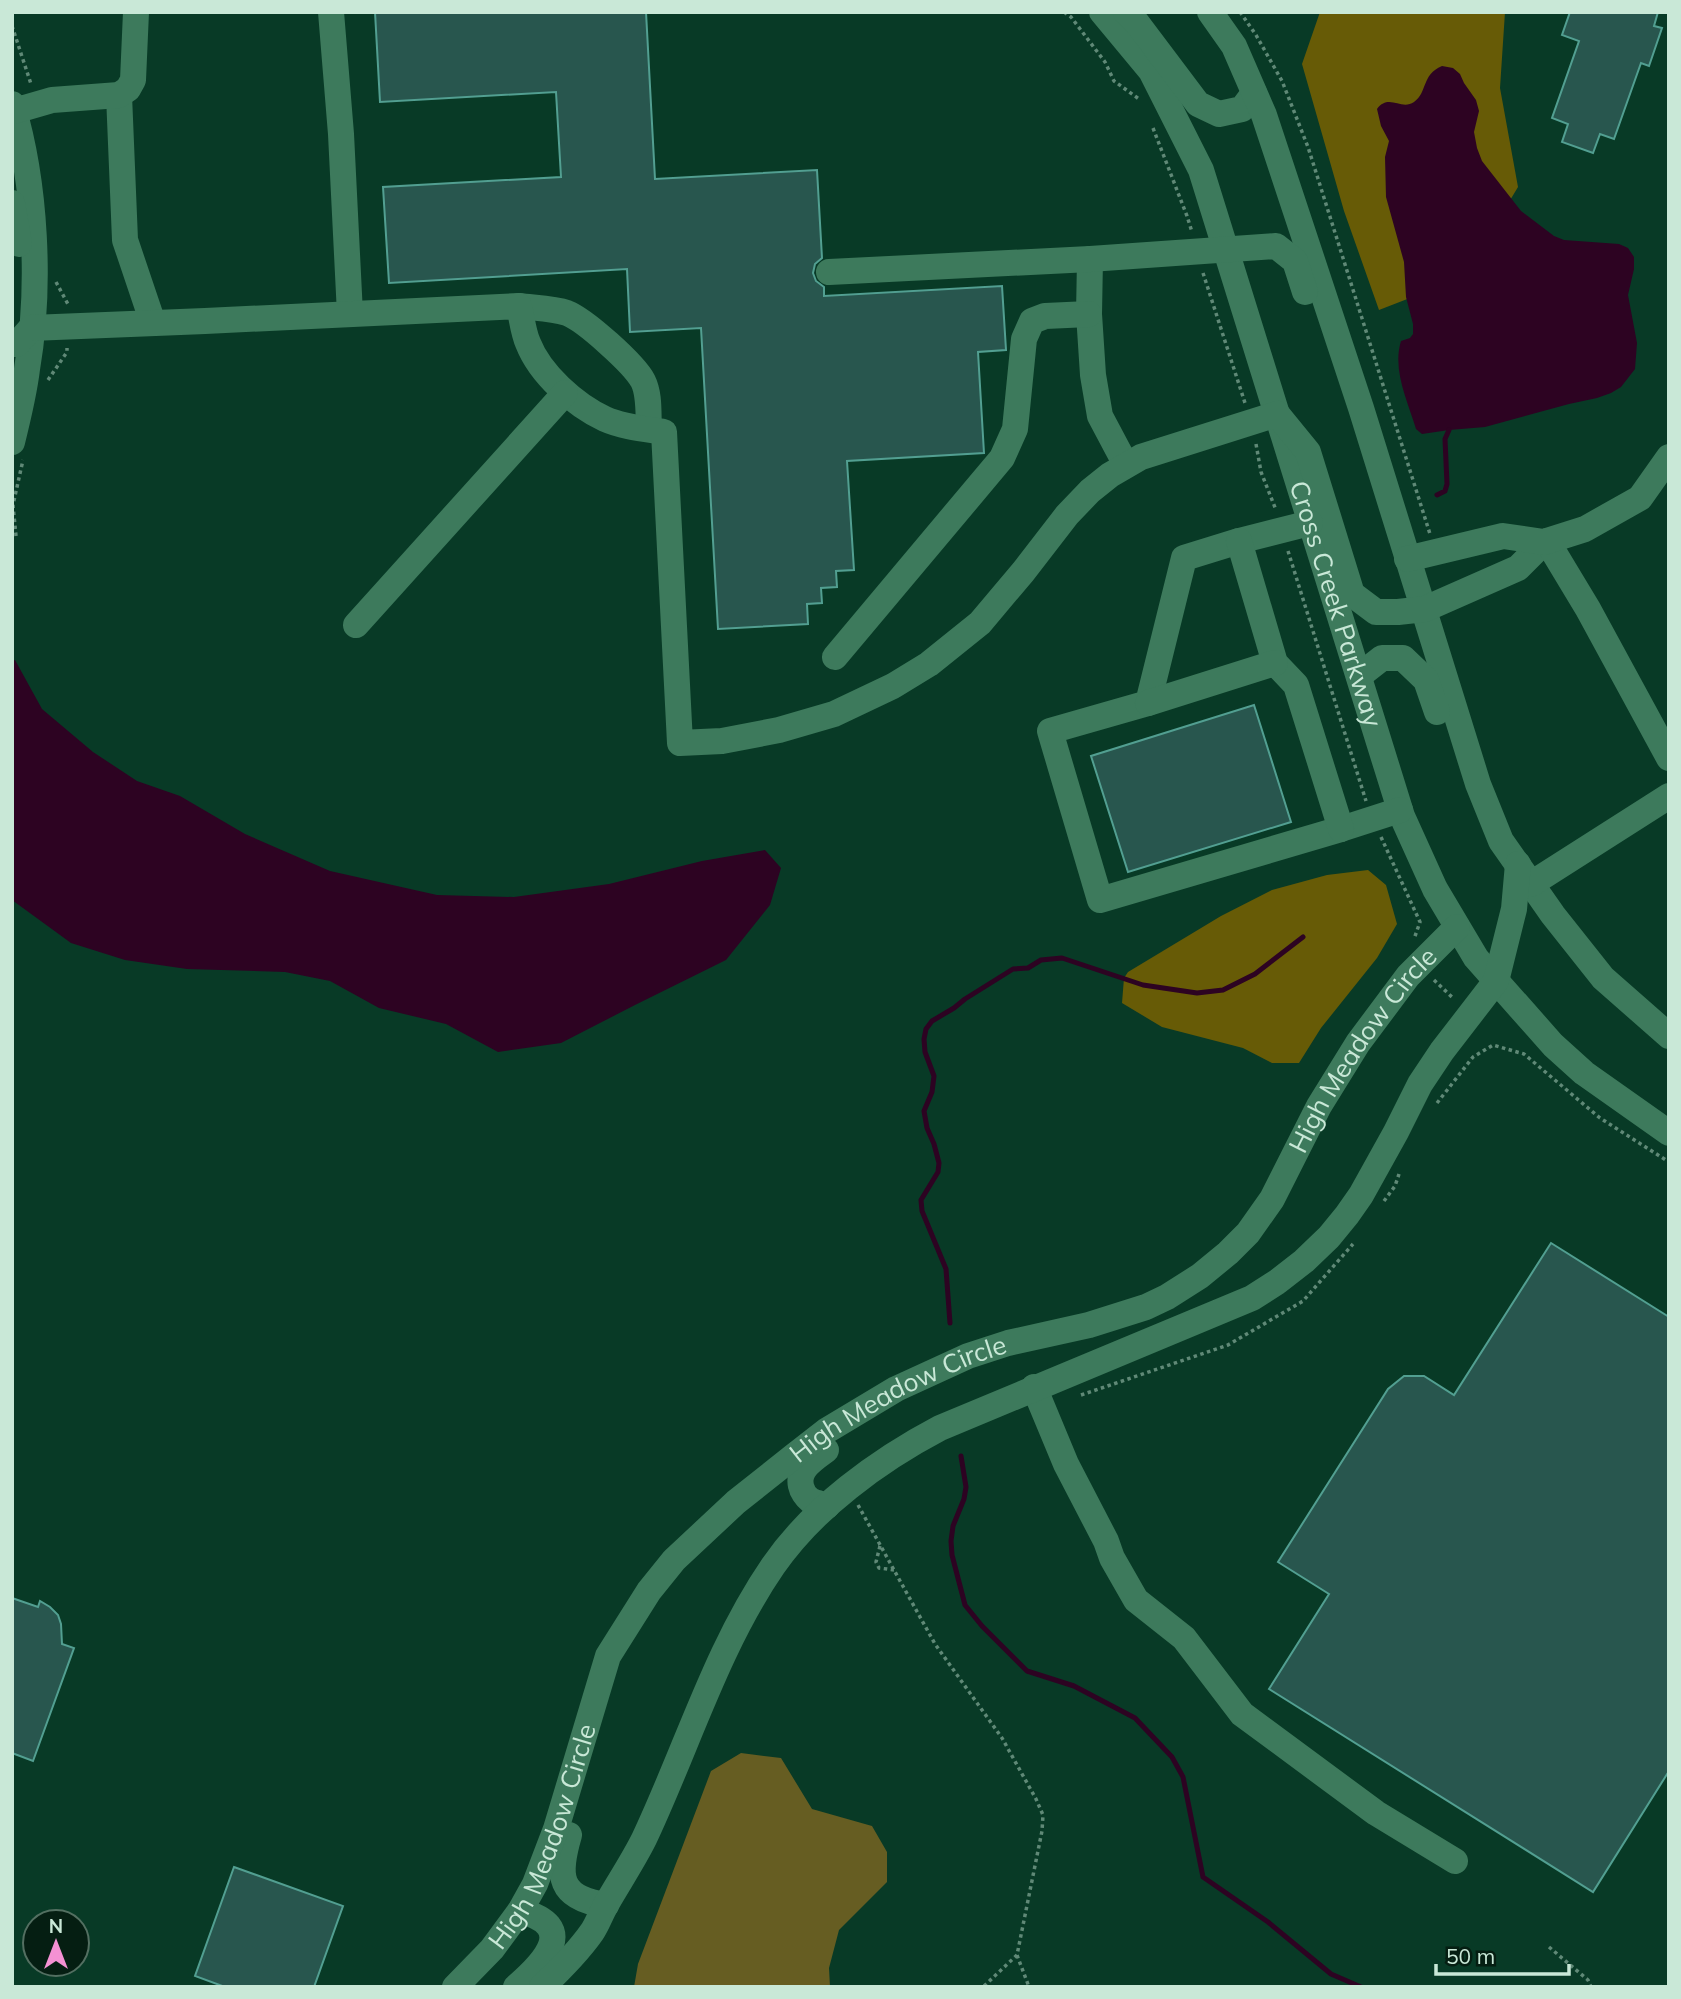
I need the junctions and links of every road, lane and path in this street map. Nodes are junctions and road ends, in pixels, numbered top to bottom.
1 (136, 12) edge
2 (331, 12) edge
3 (1064, 12) edge
4 (1102, 12) edge
5 (1126, 12) edge
6 (1210, 12) edge
7 (1240, 12) edge
8 (1254, 93) junction
9 (119, 95) junction
10 (1142, 105) dead end
11 (13, 107) edge
12 (1151, 122) dead end
13 (12, 203) edge
14 (1225, 250) junction
15 (1197, 252) junction
16 (1090, 258) junction
17 (830, 272) dead end
18 (34, 285) junction
19 (519, 306) junction
20 (350, 314) junction
21 (1089, 314) junction
22 (153, 323) junction
23 (22, 336) edge
24 (565, 393) junction
25 (1361, 408) junction
26 (1277, 414) junction
27 (1250, 422) junction
28 (649, 429) junction
29 (12, 442) edge
30 (1126, 466) junction
31 (1666, 468) edge
32 (1310, 523) junction
33 (1282, 530) junction
34 (1238, 541) junction
35 (1546, 541) junction
36 (1436, 552) junction
37 (1407, 559) junction
38 (1425, 609) junction
39 (356, 625) dead end
40 (835, 657) dead end
41 (1275, 663) junction
42 (1359, 676) junction
43 (1148, 703) junction
44 (1666, 748) edge
45 (1669, 796) edge
46 (1400, 810) junction
47 (1490, 814) junction
48 (1373, 819) junction
49 (1340, 829) junction
50 (1524, 874) junction
51 (1457, 927) junction
52 (1408, 946) dead end
53 (1429, 975) dead end
54 (1496, 981) junction
55 (1456, 1001) dead end
56 (1669, 1037) edge
57 (1669, 1133) edge
58 (968, 1356) junction
59 (1034, 1387) junction
60 (850, 1487) junction
61 (827, 1506) junction
62 (880, 1546) junction
63 (894, 1570) junction
64 (608, 1656) junction
65 (1455, 1861) dead end
66 (606, 1905) junction
67 (520, 1911) junction
68 (1549, 1947) dead end
69 (1017, 1955) junction
70 (455, 1987) edge
71 (516, 1987) edge
72 (542, 1987) edge
73 (983, 1987) edge
74 (1029, 1987) edge
75 (1591, 1987) edge

1 - 9 street
2 - 20 street
3 - 10 path
4 - 14 street, Cross Creek Parkway
5 - 8 street
6 - 8 street
7 - 36 path
8 - 25 street
9 - 11 street
9 - 22 street
11 - 18 street
12 - 15 path
13 - 18 street
14 - 15 street
14 - 25 street
14 - 26 street, Cross Creek Parkway
15 - 16 street
15 - 27 path
16 - 17 street
16 - 21 street
18 - 23 street
19 - 20 street
19 - 24 street
19 - 28 street
20 - 22 street
21 - 30 street
21 - 40 street
22 - 23 street
23 - 29 street
24 - 28 street
24 - 39 street
25 - 37 street
26 - 27 street
26 - 32 street, Cross Creek Parkway
26 - 38 street
27 - 30 street
27 - 33 path
28 - 30 street
31 - 35 street
32 - 33 street
32 - 42 street, Cross Creek Parkway
33 - 34 street
33 - 48 path
34 - 41 street
34 - 43 street
35 - 36 street
35 - 38 street
35 - 44 street
36 - 37 street
37 - 38 street
38 - 47 street
41 - 43 street
41 - 49 street
42 - 46 street, Cross Creek Parkway
42 - 47 street
43 - 49 street
45 - 50 street
46 - 48 street
46 - 51 street, Cross Creek Parkway
47 - 50 street
48 - 49 street
48 - 52 path
50 - 54 street
50 - 56 street
51 - 54 street, Cross Creek Parkway
51 - 58 street, High Meadow Circle
53 - 55 path
54 - 57 street, Cross Creek Parkway
54 - 59 street, High Meadow Circle
58 - 61 street
58 - 64 street, High Meadow Circle
59 - 60 street, High Meadow Circle
59 - 65 street
60 - 61 street, High Meadow Circle
60 - 62 path
61 - 66 street, High Meadow Circle
62 - 63 path
62 - 63 path
63 - 69 path
64 - 66 street
64 - 67 street, High Meadow Circle
66 - 72 street, High Meadow Circle
67 - 70 street, High Meadow Circle
67 - 71 street
68 - 75 path
69 - 73 path
69 - 74 path

